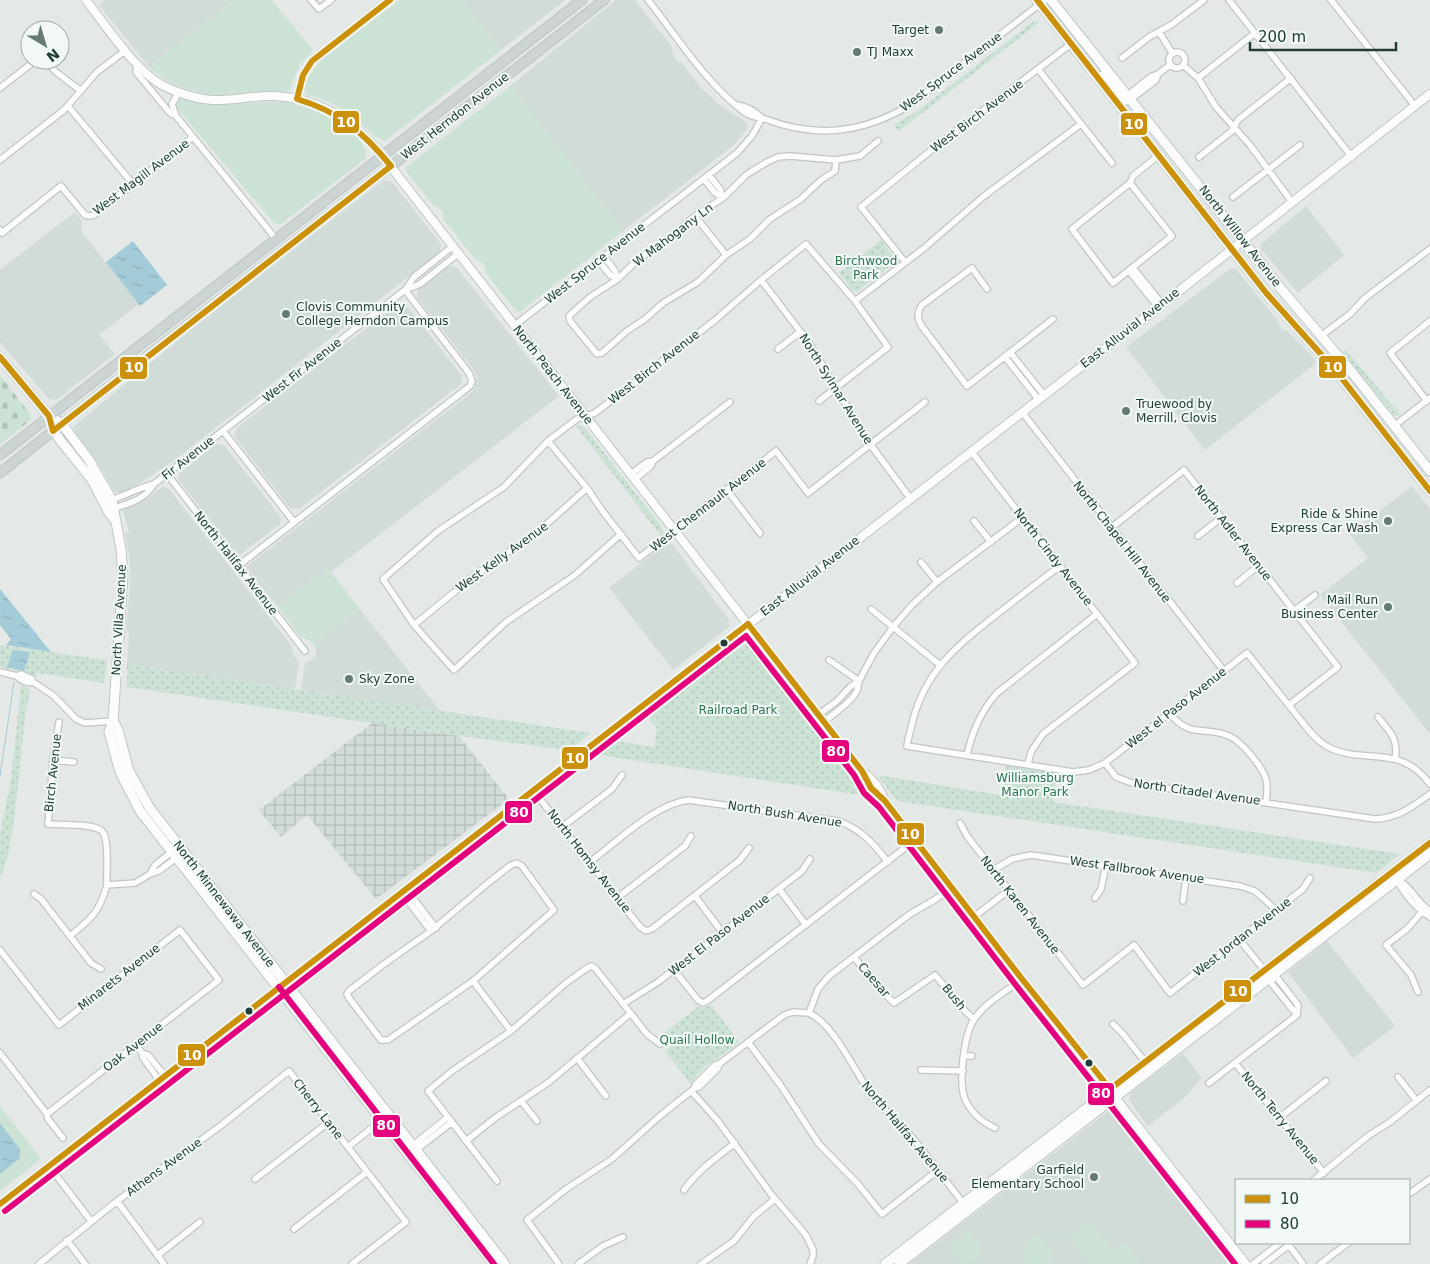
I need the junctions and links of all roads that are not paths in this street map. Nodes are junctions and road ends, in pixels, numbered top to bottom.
1 (86, 0) edge
2 (311, 0) edge
3 (331, 0) edge
4 (390, 0) edge
5 (582, 0) edge
6 (604, 0) edge
7 (648, 0) edge
8 (1052, 0) edge
9 (1204, 0) edge
10 (1229, 0) edge
11 (1331, 0) edge
12 (1041, 1) edge
13 (1159, 32) junction
14 (1255, 33) junction
15 (1071, 44) junction
16 (126, 50) junction
17 (1173, 54) junction
18 (1122, 58) dead end
19 (136, 64) junction
20 (1170, 65) junction
21 (1183, 65) junction
22 (1038, 69) junction
23 (23, 70) edge
24 (54, 70) edge
25 (1198, 78) junction
26 (1290, 78) junction
27 (0, 88) edge
28 (81, 91) junction
29 (179, 92) junction
30 (1430, 94) edge
31 (1129, 97) junction
32 (297, 99) junction
33 (68, 106) junction
34 (1415, 106) junction
35 (176, 116) junction
36 (762, 118) junction
37 (1081, 124) junction
38 (1234, 126) junction
39 (193, 137) junction
40 (878, 141) dead end
41 (1300, 145) dead end
42 (1159, 155) junction
43 (383, 156) junction
44 (1351, 156) junction
45 (1199, 157) dead end
46 (0, 160) edge
47 (836, 160) junction
48 (1112, 163) dead end
49 (391, 166) junction
50 (1268, 170) junction
51 (706, 177) junction
52 (1130, 183) junction
53 (133, 184) junction
54 (1233, 197) dead end
55 (722, 198) junction
56 (1292, 202) junction
57 (696, 216) junction
58 (1, 231) edge
59 (276, 239) junction
60 (1243, 240) junction
61 (453, 246) junction
62 (1232, 249) junction
63 (1430, 249) edge
64 (459, 254) junction
65 (726, 255) junction
66 (601, 258) junction
67 (905, 262) junction
68 (1131, 269) junction
69 (618, 279) junction
70 (760, 280) junction
71 (987, 289) dead end
72 (405, 290) junction
73 (855, 300) junction
74 (1160, 305) junction
75 (196, 318) junction
76 (1053, 319) dead end
77 (1430, 322) edge
78 (514, 325) junction
79 (800, 332) junction
80 (1320, 336) junction
81 (778, 349) dead end
82 (1008, 354) junction
83 (0, 357) edge
84 (1336, 371) junction
85 (836, 388) junction
86 (1041, 397) junction
87 (1428, 399) edge
88 (819, 401) dead end
89 (730, 402) dead end
90 (925, 402) dead end
91 (1022, 412) junction
92 (49, 416) junction
93 (586, 416) junction
94 (62, 424) junction
95 (1394, 426) junction
96 (53, 431) junction
97 (223, 431) junction
98 (548, 442) junction
99 (870, 444) junction
100 (971, 451) junction
101 (0, 455) edge
102 (1430, 471) edge
103 (0, 473) edge
104 (167, 474) junction
105 (633, 477) junction
106 (587, 488) junction
107 (726, 490) junction
108 (1430, 491) edge
109 (910, 498) junction
110 (110, 505) junction
111 (1022, 518) junction
112 (1220, 518) junction
113 (974, 521) dead end
114 (294, 522) junction
115 (1111, 528) junction
116 (674, 531) junction
117 (760, 533) dead end
118 (621, 534) junction
119 (1198, 536) dead end
120 (991, 542) junction
121 (921, 562) dead end
122 (238, 566) junction
123 (1060, 566) junction
124 (1258, 566) junction
125 (937, 582) junction
126 (1237, 583) dead end
127 (1315, 594) dead end
128 (871, 609) dead end
129 (1294, 611) junction
130 (1097, 614) junction
131 (748, 624) junction
132 (414, 625) junction
133 (893, 627) junction
134 (305, 651) dead end
135 (829, 660) dead end
136 (940, 665) junction
137 (1224, 671) junction
138 (0, 672) edge
139 (859, 681) junction
140 (1289, 706) junction
141 (1170, 713) junction
142 (1378, 717) dead end
143 (821, 719) junction
144 (113, 721) junction
145 (59, 722) dead end
146 (967, 755) junction
147 (1395, 759) junction
148 (53, 760) junction
149 (74, 762) dead end
150 (1105, 763) junction
151 (1028, 764) junction
152 (622, 776) dead end
153 (1430, 784) edge
154 (533, 790) junction
155 (1430, 794) edge
156 (1266, 802) junction
157 (960, 823) dead end
158 (562, 827) junction
159 (691, 836) dead end
160 (915, 840) junction
161 (1430, 843) edge
162 (749, 848) dead end
163 (177, 852) junction
164 (1428, 855) edge
165 (810, 859) dead end
166 (590, 862) junction
167 (888, 862) junction
168 (1106, 866) junction
169 (993, 870) junction
170 (1395, 876) junction
171 (1186, 877) junction
172 (1310, 878) dead end
173 (106, 885) junction
174 (952, 887) junction
175 (779, 889) junction
176 (404, 890) junction
177 (1009, 890) junction
178 (34, 894) dead end
179 (695, 896) junction
180 (617, 898) junction
181 (1095, 898) dead end
182 (1183, 901) dead end
183 (1276, 910) junction
184 (1426, 910) edge
185 (975, 916) junction
186 (1430, 917) edge
187 (806, 924) junction
188 (434, 929) junction
189 (180, 930) joint
190 (722, 932) junction
191 (70, 936) junction
192 (1239, 939) junction
193 (1134, 945) joint
194 (0, 950) edge
195 (854, 957) junction
196 (101, 968) dead end
197 (674, 970) junction
198 (1268, 974) junction
199 (935, 975) joint
200 (1022, 979) junction
201 (473, 981) junction
202 (286, 982) junction
203 (278, 988) junction
204 (1418, 992) dead end
205 (623, 1004) junction
206 (630, 1013) junction
207 (809, 1013) junction
208 (974, 1018) junction
209 (1113, 1024) dead end
210 (511, 1031) junction
211 (748, 1042) junction
212 (660, 1044) dead end
213 (136, 1045) junction
214 (0, 1053) edge
215 (964, 1056) junction
216 (972, 1056) dead end
217 (577, 1058) junction
218 (1146, 1062) junction
219 (1235, 1063) junction
220 (921, 1070) dead end
221 (289, 1072) joint
222 (963, 1072) junction
223 (1398, 1077) dead end
224 (162, 1078) junction
225 (1326, 1081) dead end
226 (1209, 1083) dead end
227 (694, 1090) junction
228 (1430, 1090) edge
229 (1113, 1093) junction
230 (606, 1096) dead end
231 (1416, 1100) junction
232 (521, 1101) junction
233 (47, 1114) junction
234 (385, 1118) junction
235 (1279, 1118) junction
236 (450, 1120) junction
237 (537, 1120) dead end
238 (329, 1122) junction
239 (995, 1128) dead end
240 (63, 1138) dead end
241 (466, 1141) junction
242 (735, 1143) junction
243 (348, 1147) junction
244 (414, 1148) junction
245 (49, 1166) junction
246 (938, 1170) junction
247 (368, 1172) junction
248 (1324, 1173) junction
249 (255, 1179) dead end
250 (1315, 1179) edge
251 (1430, 1179) edge
252 (497, 1181) dead end
253 (684, 1190) dead end
254 (1410, 1193) edge
255 (775, 1199) junction
256 (117, 1201) junction
257 (0, 1204) edge
258 (964, 1204) junction
259 (91, 1221) junction
260 (200, 1222) dead end
261 (294, 1229) dead end
262 (623, 1237) dead end
263 (67, 1240) junction
264 (1279, 1244) edge
265 (1288, 1244) edge
266 (1347, 1244) edge
267 (158, 1255) junction
268 (813, 1256) junction
269 (820, 1257) dead end
270 (39, 1264) edge
271 (85, 1264) edge
272 (164, 1264) edge
273 (352, 1264) edge
274 (494, 1264) edge
275 (505, 1264) edge
276 (559, 1264) edge
277 (578, 1264) edge
278 (701, 1264) edge
279 (810, 1264) edge
280 (885, 1264) edge
281 (899, 1264) edge
282 (1246, 1264) edge
283 (1253, 1264) edge
284 (1264, 1264) edge
285 (1304, 1264) edge
286 (1320, 1264) edge

1 - 16 street, North Peach Avenue
2 - 3 street
4 - 32 street
5 - 43 main road, West Herndon Avenue
6 - 49 main road, West Herndon Avenue
7 - 36 street, West Spruce Avenue
8 - 31 main road, North Willow Avenue
9 - 13 street
10 - 14 street
11 - 34 street
12 - 15 main road, North Willow Avenue
12 - 36 street, West Spruce Avenue
13 - 17 street
13 - 18 street
14 - 25 street
14 - 26 street
15 - 22 street, West Birch Avenue
15 - 31 main road
15 - 42 main road, North Willow Avenue
16 - 19 street, North Peach Avenue
16 - 28 street
17 - 20 street
17 - 21 street
19 - 29 street, North Peach Avenue
19 - 35 street, North Peach Avenue
20 - 21 street
20 - 31 street
21 - 25 street
22 - 37 street
22 - 67 street, West Birch Avenue
23 - 27 street
24 - 28 street
25 - 38 street
26 - 38 street
26 - 44 street
28 - 33 street
29 - 32 street, North Peach Avenue
29 - 35 street
30 - 34 street, East Alluvial Avenue
31 - 60 main road, North Willow Avenue
32 - 43 street, North Peach Avenue
33 - 46 street
33 - 53 street
34 - 44 street, East Alluvial Avenue
35 - 39 street, North Peach Avenue
36 - 51 street, West Spruce Avenue
37 - 48 street
37 - 67 street
38 - 45 street
38 - 50 street
39 - 53 street, West Magill Avenue
39 - 59 street, North Peach Avenue
40 - 47 street, W Mahogany Ln
41 - 50 street
42 - 52 street
42 - 62 main road, North Willow Avenue
43 - 49 street, North Peach Avenue
43 - 59 main road, West Herndon Avenue
44 - 56 street, East Alluvial Avenue
47 - 55 street, W Mahogany Ln
47 - 65 street
49 - 61 street, North Peach Avenue
49 - 75 main road, West Herndon Avenue
50 - 54 street
50 - 56 street
51 - 55 street
51 - 66 street, West Spruce Avenue
52 - 68 street
52 - 68 street
53 - 58 street, West Magill Avenue
55 - 57 street, W Mahogany Ln
56 - 60 street, East Alluvial Avenue
57 - 65 street
57 - 69 street, W Mahogany Ln
59 - 75 main road
59 - 92 main road, West Herndon Avenue
60 - 62 street, East Alluvial Avenue
60 - 80 main road, North Willow Avenue
61 - 64 street, North Peach Avenue
61 - 72 street, West Fir Avenue
62 - 74 street, East Alluvial Avenue
62 - 84 main road, North Willow Avenue
63 - 80 street
64 - 72 street, West Fir Avenue
64 - 78 street, North Peach Avenue
65 - 69 street, W Mahogany Ln
66 - 69 street
66 - 78 street, West Spruce Avenue
67 - 73 street
68 - 74 street
70 - 73 street, West Birch Avenue
70 - 79 street, North Sylmar Avenue
70 - 93 street, West Birch Avenue
71 - 82 street
72 - 97 street, West Fir Avenue
72 - 114 street
73 - 85 street
74 - 86 street, East Alluvial Avenue
75 - 94 main road, West Herndon Avenue
76 - 82 street
77 - 87 street
78 - 93 street, North Peach Avenue
79 - 81 street
79 - 85 street, North Sylmar Avenue
80 - 95 main road, North Willow Avenue
82 - 86 street
83 - 92 main road, North Villa Avenue
84 - 95 main road
84 - 108 main road, North Willow Avenue
85 - 88 street
85 - 99 street, North Sylmar Avenue
86 - 91 street, East Alluvial Avenue
87 - 95 street
89 - 105 street
90 - 99 street
91 - 100 street, East Alluvial Avenue
91 - 115 street, North Chapel Hill Avenue
92 - 94 main road, North Villa Avenue
92 - 96 main road, North Villa Avenue
92 - 101 main road, West Herndon Avenue
93 - 98 street, West Birch Avenue
93 - 105 street, North Peach Avenue
94 - 96 main road, West Herndon Avenue
94 - 110 main road, North Villa Avenue
95 - 102 main road, North Willow Avenue
96 - 103 main road, West Herndon Avenue
96 - 110 main road, North Villa Avenue
97 - 104 street, Fir Avenue
97 - 114 street
98 - 106 street
98 - 132 street, West Birch Avenue
99 - 107 street, West Chennault Avenue
99 - 109 street, North Sylmar Avenue
100 - 109 street, East Alluvial Avenue
100 - 111 street, North Cindy Avenue
104 - 110 street, Fir Avenue
104 - 122 street, North Halifax Avenue
105 - 116 street, North Peach Avenue
106 - 118 street
106 - 132 street, West Kelly Avenue
107 - 116 street, West Chennault Avenue
107 - 117 street
109 - 131 street, East Alluvial Avenue
110 - 144 main road, North Villa Avenue
111 - 120 street
111 - 123 street, North Cindy Avenue
112 - 115 street, North Adler Avenue
112 - 119 street
112 - 124 street, North Adler Avenue
113 - 120 street
114 - 122 street
115 - 137 street, North Chapel Hill Avenue
116 - 118 street, West Chennault Avenue
116 - 131 street, North Peach Avenue
118 - 132 street
120 - 125 street
121 - 125 street
122 - 134 street, North Halifax Avenue
123 - 130 street, North Cindy Avenue
123 - 136 street
124 - 126 street
124 - 129 street, North Adler Avenue
125 - 133 street
127 - 129 street
128 - 133 street
129 - 140 street, North Adler Avenue
130 - 146 street
130 - 151 street, North Cindy Avenue
131 - 143 street, North Peach Avenue
131 - 154 street, East Alluvial Avenue
133 - 136 street
133 - 139 street
135 - 139 street
136 - 146 street
137 - 140 street, West el Paso Avenue
137 - 141 street, West el Paso Avenue
138 - 144 street
139 - 143 street
140 - 147 street
141 - 150 street, West el Paso Avenue
141 - 156 street
142 - 147 street
143 - 160 street, North Peach Avenue
144 - 163 main road, North Minnewawa Avenue
145 - 148 street, Birch Avenue
146 - 151 street
147 - 153 street
148 - 149 street
148 - 173 street, Birch Avenue
150 - 151 street
150 - 156 street, North Citadel Avenue
152 - 158 street
154 - 158 street, North Homsy Avenue
154 - 176 street, East Alluvial Avenue
155 - 156 street, North Citadel Avenue
157 - 169 street, North Karen Avenue
158 - 166 street, North Homsy Avenue
159 - 180 street
160 - 167 street
160 - 174 street, North Peach Avenue
161 - 170 main road
162 - 179 street
163 - 173 street
163 - 202 main road, North Minnewawa Avenue
163 - 203 main road, North Minnewawa Avenue
164 - 170 main road
165 - 175 street, West El Paso Avenue
166 - 167 street, North Bush Avenue
166 - 180 street, North Homsy Avenue
167 - 187 street
168 - 169 street, West Fallbrook Avenue
168 - 171 street, West Fallbrook Avenue
168 - 181 street
169 - 177 street, North Karen Avenue
170 - 184 street
170 - 198 main road
171 - 182 street
171 - 183 street, West Fallbrook Avenue
172 - 183 street, West Jordan Avenue
173 - 191 street
174 - 185 street, North Peach Avenue
174 - 195 street
175 - 187 street
175 - 190 street, West El Paso Avenue
176 - 188 street
176 - 202 street, East Alluvial Avenue
177 - 185 street
177 - 193 street, North Karen Avenue
178 - 191 street
179 - 180 street, North Homsy Avenue
179 - 190 street
183 - 192 street, West Jordan Avenue
184 - 186 street
184 - 204 street
185 - 200 street, North Peach Avenue
187 - 197 street
188 - 201 street
188 - 201 street
189 - 194 street, Minarets Avenue
189 - 213 street, Oak Avenue
190 - 197 street, West El Paso Avenue
191 - 196 street
192 - 193 street, West Jordan Avenue
192 - 198 street
195 - 199 street, Caesar
195 - 207 street
197 - 205 street, West El Paso Avenue
198 - 218 main road
198 - 219 street
198 - 229 main road
199 - 208 street, Bush
200 - 208 street
200 - 229 street, North Peach Avenue
201 - 210 street
202 - 203 street, East Alluvial Avenue
202 - 234 main road, North Minnewawa Avenue
203 - 224 street, East Alluvial Avenue
203 - 234 main road, North Minnewawa Avenue
205 - 206 street
205 - 210 street
206 - 212 street
206 - 217 street
207 - 211 street
207 - 246 street, North Halifax Avenue
208 - 215 street
209 - 218 street
210 - 236 street
211 - 227 street
211 - 246 street
213 - 224 street
213 - 233 street, Oak Avenue
214 - 233 street
215 - 216 street
215 - 222 street
217 - 230 street
217 - 232 street
218 - 229 main road
219 - 226 street
219 - 235 street, North Terry Avenue
220 - 222 street
221 - 238 street, Cherry Lane
221 - 256 street, Athens Avenue
222 - 239 street
223 - 231 street
224 - 245 street, East Alluvial Avenue
225 - 235 street
227 - 242 street
227 - 276 street
228 - 231 street
229 - 258 main road
229 - 281 main road
229 - 282 street, North Peach Avenue
231 - 248 street
232 - 237 street
232 - 241 street
233 - 240 street
234 - 243 street
234 - 244 main road, North Minnewawa Avenue
234 - 274 main road, North Minnewawa Avenue
235 - 248 street, North Terry Avenue
236 - 241 street
236 - 244 street
238 - 243 street, Cherry Lane
238 - 249 street
241 - 252 street
242 - 253 street
242 - 255 street
243 - 247 street, Cherry Lane
244 - 275 main road, North Minnewawa Avenue
245 - 257 street, East Alluvial Avenue
245 - 259 street
246 - 258 street, North Halifax Avenue
247 - 261 street
247 - 273 street, Cherry Lane
248 - 250 street
251 - 254 street
255 - 268 street
255 - 278 street
256 - 259 street, Athens Avenue
256 - 267 street
258 - 280 main road
259 - 263 street, Athens Avenue
260 - 267 street
262 - 277 street
263 - 270 street, Athens Avenue
263 - 271 street
264 - 283 street
265 - 284 street
265 - 285 street
266 - 286 street
267 - 272 street
268 - 269 street
268 - 279 street

